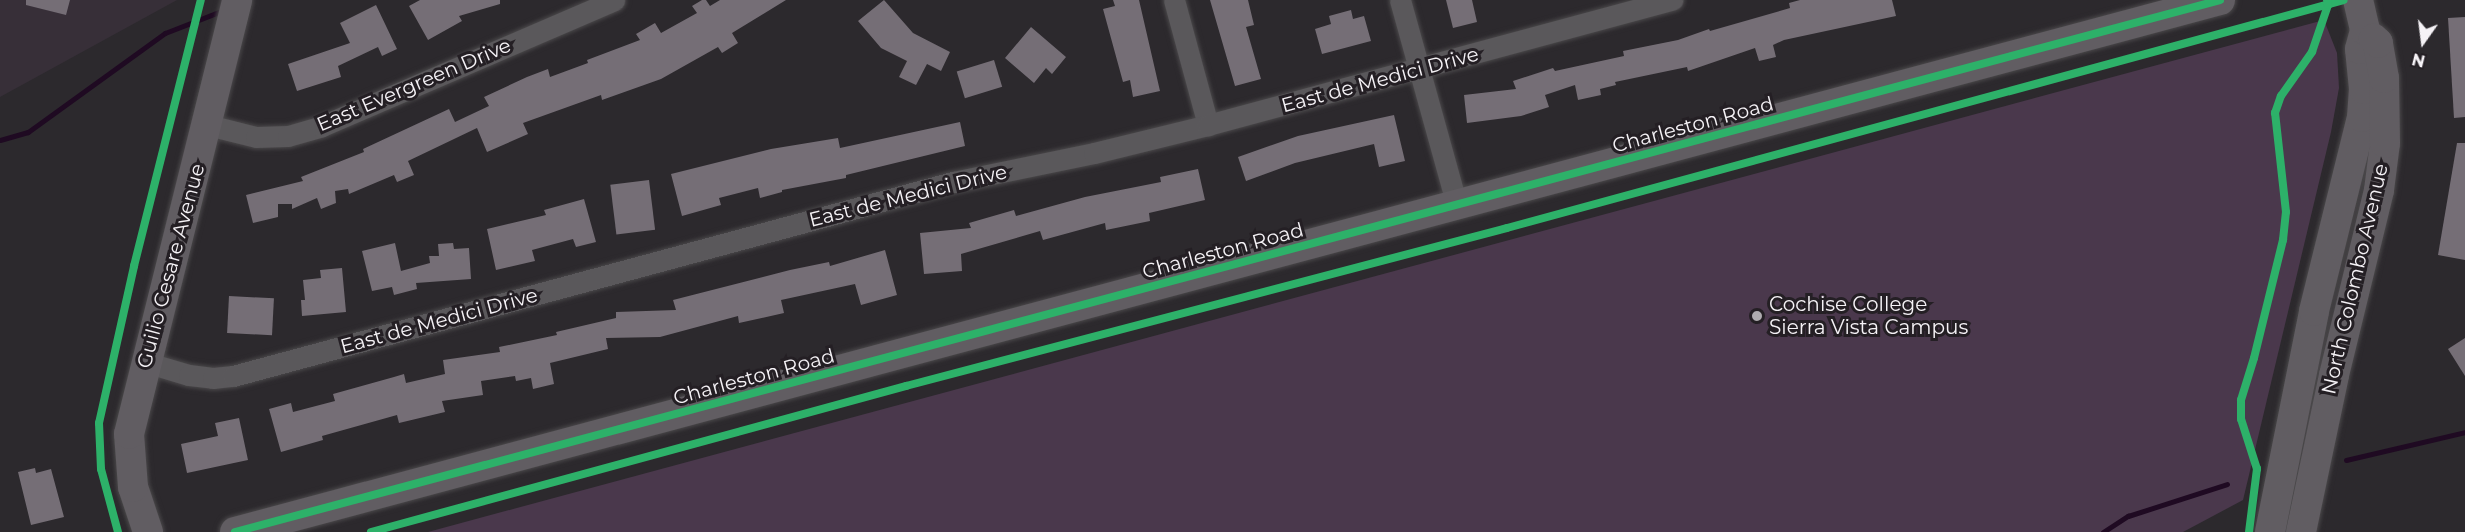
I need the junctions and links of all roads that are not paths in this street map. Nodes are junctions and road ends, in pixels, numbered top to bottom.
1 (237, 0) edge
2 (614, 0) edge
3 (1174, 0) edge
4 (1400, 0) edge
5 (1672, 0) edge
6 (2220, 0) edge
7 (2358, 0) edge
8 (2365, 30) junction
9 (1421, 69) junction
10 (207, 125) junction
11 (1208, 125) junction
12 (1457, 206) junction
13 (145, 362) junction
14 (148, 532) edge
15 (235, 532) edge
16 (2270, 532) edge
17 (2301, 532) edge

1 - 10 main road, Guilio Cesare Avenue
2 - 10 street, East Evergreen Drive
3 - 11 street
4 - 9 street
5 - 9 street, East de Medici Drive
6 - 12 main road, Charleston Road
7 - 8 main road, North Colombo Avenue
8 - 16 main road, North Colombo Avenue
8 - 17 main road, North Colombo Avenue
9 - 11 street, East de Medici Drive
9 - 12 street
10 - 13 main road, Guilio Cesare Avenue
11 - 13 street, East de Medici Drive
12 - 15 main road, Charleston Road
13 - 14 main road, Guilio Cesare Avenue

